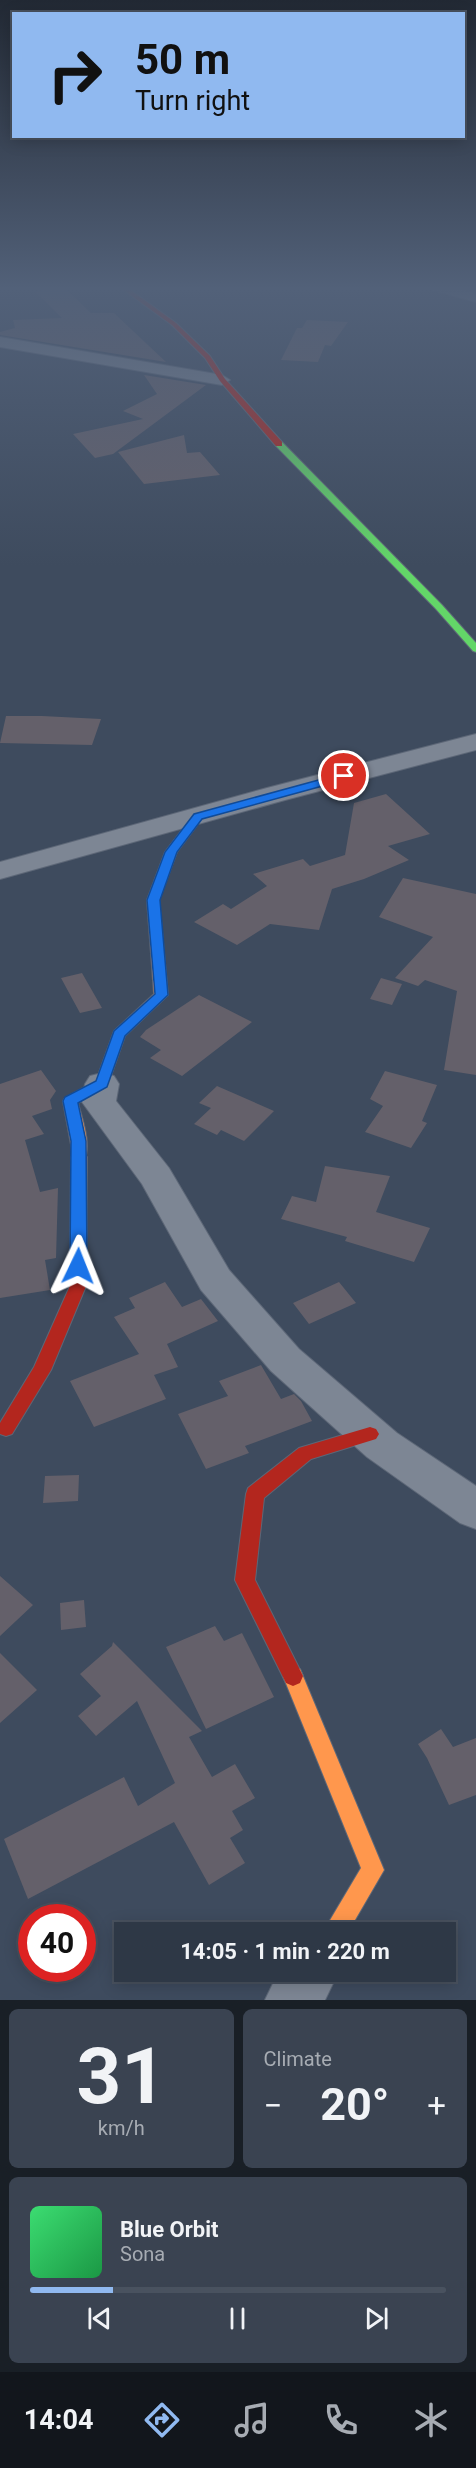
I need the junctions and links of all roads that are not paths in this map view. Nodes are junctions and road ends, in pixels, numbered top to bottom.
1 (218, 379) edge
2 (222, 380) joint
3 (476, 649) edge
4 (476, 742) edge
5 (198, 816) junction
6 (0, 870) edge
7 (102, 1084) junction
8 (6, 1430) dead end
9 (370, 1434) junction
10 (476, 1510) edge
11 (341, 1922) edge
12 (304, 1982) edge
13 (293, 2000) edge

1 - 2 street
2 - 3 street
4 - 5 street
5 - 6 street
5 - 7 street
7 - 8 street
7 - 9 street
9 - 10 street
9 - 11 street
12 - 13 street

